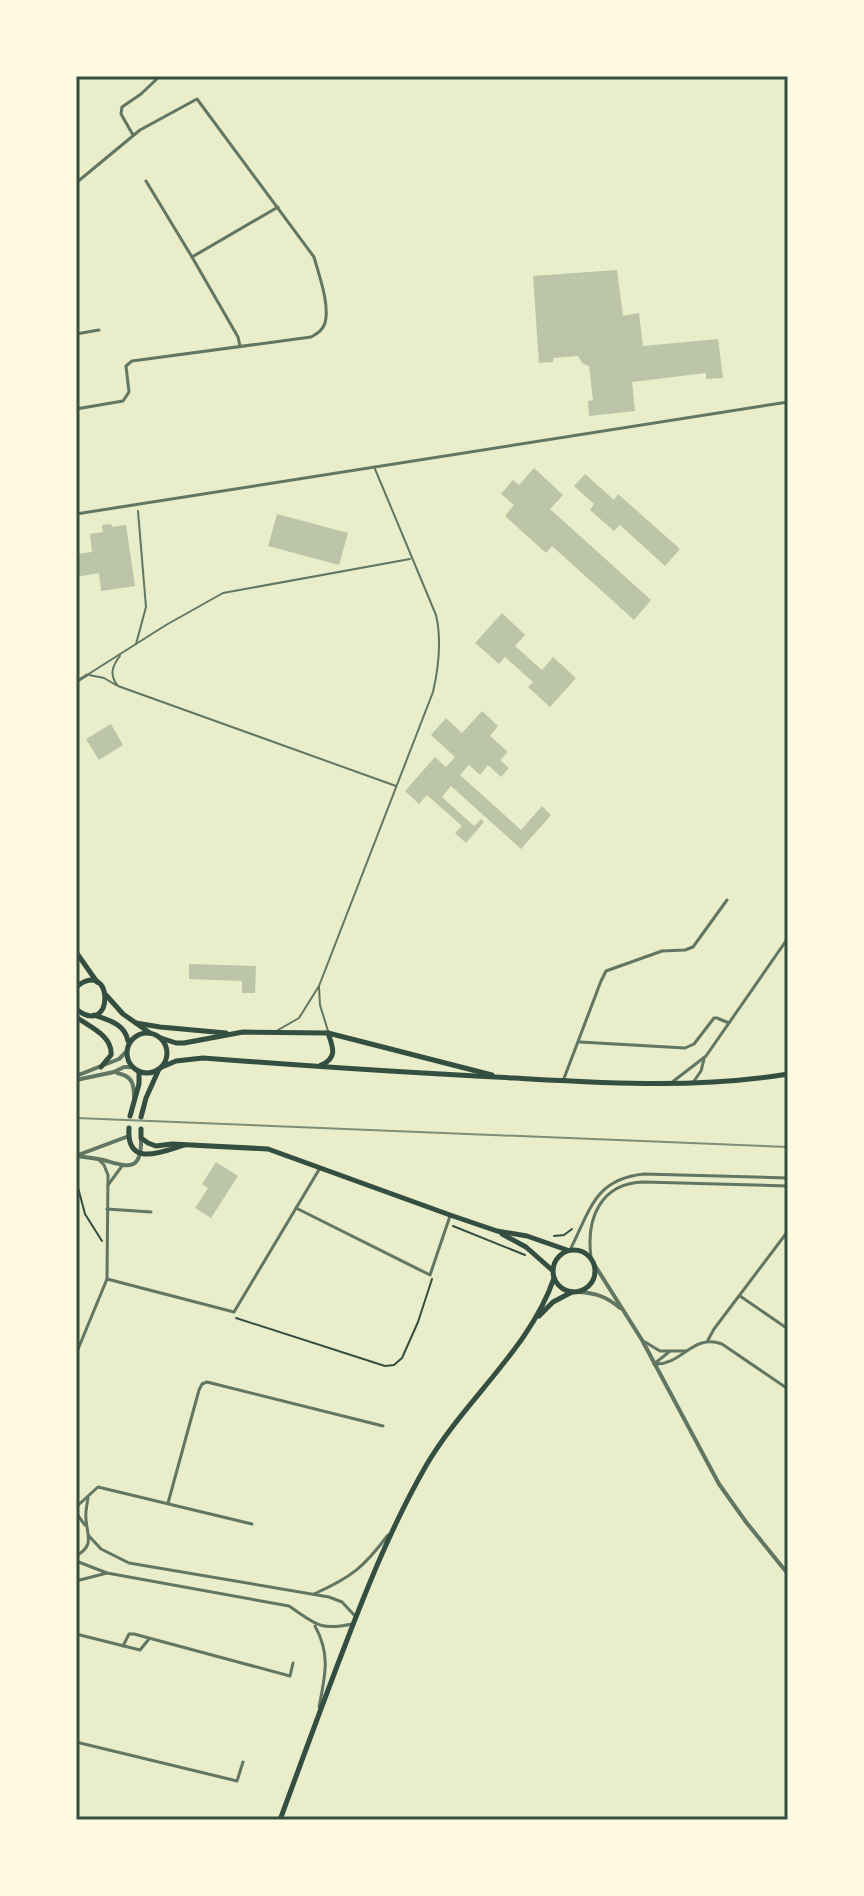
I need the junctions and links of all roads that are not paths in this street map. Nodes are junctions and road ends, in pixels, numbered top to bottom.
1 (160, 76) edge
2 (133, 136) junction
3 (146, 181) dead end
4 (76, 183) edge
5 (278, 207) junction
6 (192, 257) junction
7 (99, 330) dead end
8 (76, 334) edge
9 (240, 346) junction
10 (788, 402) edge
11 (76, 409) edge
12 (374, 467) junction
13 (138, 508) junction
14 (76, 514) edge
15 (411, 559) junction
16 (135, 644) junction
17 (123, 652) junction
18 (87, 675) junction
19 (76, 682) edge
20 (118, 686) junction
21 (396, 786) junction
22 (727, 900) dead end
23 (788, 938) edge
24 (76, 952) edge
25 (76, 961) edge
26 (97, 983) junction
27 (319, 986) junction
28 (76, 987) edge
29 (106, 994) junction
30 (76, 1009) edge
31 (93, 1015) junction
32 (76, 1017) edge
33 (136, 1023) junction
34 (729, 1023) junction
35 (273, 1031) junction
36 (151, 1033) junction
37 (328, 1033) junction
38 (231, 1034) junction
39 (161, 1038) junction
40 (578, 1041) junction
41 (128, 1048) junction
42 (706, 1056) junction
43 (319, 1066) junction
44 (101, 1067) junction
45 (132, 1067) junction
46 (161, 1068) junction
47 (691, 1069) junction
48 (701, 1071) junction
49 (114, 1072) junction
50 (139, 1072) junction
51 (788, 1074) edge
52 (76, 1078) edge
53 (506, 1078) junction
54 (563, 1081) junction
55 (709, 1082) junction
56 (669, 1084) junction
57 (691, 1084) junction
58 (134, 1102) junction
59 (130, 1116) dead end
60 (141, 1117) dead end
61 (129, 1128) dead end
62 (141, 1129) dead end
63 (129, 1136) junction
64 (141, 1138) junction
65 (187, 1144) junction
66 (140, 1153) junction
67 (76, 1156) edge
68 (98, 1159) junction
69 (122, 1166) junction
70 (320, 1168) junction
71 (788, 1178) edge
72 (108, 1185) junction
73 (788, 1186) edge
74 (296, 1208) junction
75 (107, 1209) junction
76 (151, 1212) dead end
77 (450, 1215) junction
78 (497, 1231) junction
79 (788, 1231) edge
80 (569, 1250) junction
81 (592, 1261) junction
82 (553, 1274) junction
83 (107, 1279) junction
84 (576, 1292) junction
85 (740, 1296) junction
86 (626, 1313) junction
87 (535, 1319) junction
88 (788, 1329) edge
89 (642, 1340) junction
90 (708, 1340) junction
91 (686, 1351) junction
92 (669, 1352) junction
93 (76, 1354) edge
94 (669, 1363) junction
95 (654, 1364) junction
96 (662, 1380) junction
97 (788, 1389) edge
98 (383, 1426) dead end
99 (88, 1498) junction
100 (168, 1503) junction
101 (76, 1513) edge
102 (252, 1524) dead end
103 (395, 1525) junction
104 (87, 1528) junction
105 (89, 1536) junction
106 (76, 1558) edge
107 (107, 1573) junction
108 (788, 1574) edge
109 (76, 1581) edge
110 (314, 1594) junction
111 (356, 1617) junction
112 (314, 1624) junction
113 (353, 1624) junction
114 (76, 1634) edge
115 (149, 1638) junction
116 (123, 1646) junction
117 (293, 1663) dead end
118 (317, 1719) junction
119 (76, 1742) edge
120 (243, 1762) dead end
121 (280, 1820) edge

1 - 2 street
2 - 4 street
2 - 5 street
3 - 6 street
5 - 6 street
5 - 9 street
6 - 9 street
7 - 8 street
9 - 11 street
10 - 12 street
12 - 13 street
12 - 15 lane
13 - 14 street
13 - 16 lane
15 - 16 lane
15 - 21 lane
16 - 17 lane
17 - 18 lane
17 - 20 lane
18 - 19 street
18 - 20 lane
20 - 21 lane
21 - 27 lane
22 - 40 street
23 - 34 street
24 - 26 main road
25 - 28 main road
26 - 28 main road
26 - 29 main road
27 - 35 lane
27 - 37 lane
29 - 31 main road
29 - 33 main road
30 - 31 main road
31 - 41 main road
32 - 44 main road
33 - 36 main road
33 - 38 main road
34 - 40 street
34 - 42 street
35 - 37 main road
35 - 38 main road
36 - 39 main road
36 - 41 main road
37 - 43 main road
37 - 53 main road
38 - 39 main road
39 - 46 main road
40 - 54 street
41 - 44 street
41 - 45 main road
42 - 47 street
42 - 48 street
43 - 46 main road
43 - 53 main road
44 - 52 street
45 - 49 street
45 - 50 main road
46 - 50 main road
46 - 60 main road
47 - 56 street
47 - 57 street
48 - 55 street
48 - 57 street
49 - 52 street
49 - 58 street
50 - 58 main road
51 - 55 main road
53 - 54 main road
54 - 56 main road
55 - 57 main road
56 - 57 main road
58 - 59 main road
61 - 63 main road
62 - 64 main road
63 - 66 main road
63 - 67 street
64 - 65 main road
64 - 66 street
65 - 66 main road
65 - 70 main road
66 - 69 street
67 - 68 street
68 - 69 street
68 - 72 street
69 - 72 street
70 - 74 street
70 - 77 main road
71 - 80 street
72 - 75 street
73 - 81 street
74 - 77 street
74 - 83 street
75 - 76 street
75 - 83 street
77 - 78 main road
78 - 80 main road
78 - 82 main road
79 - 85 street
80 - 81 main road
80 - 82 main road
81 - 84 main road
81 - 86 street
82 - 84 main road
82 - 87 main road
83 - 93 street
84 - 86 street
84 - 87 main road
85 - 88 street
85 - 90 street
86 - 89 street
87 - 103 main road
89 - 92 street
89 - 95 street
90 - 91 street
90 - 97 street
91 - 92 street
91 - 94 street
92 - 95 street
94 - 95 street
94 - 96 street
95 - 96 street
96 - 108 street
98 - 100 street
99 - 100 street
99 - 101 street
99 - 104 street
100 - 102 street
101 - 104 street
103 - 110 street
103 - 111 main road
104 - 105 street
105 - 106 street
105 - 110 street
106 - 107 street
107 - 109 street
107 - 112 street
110 - 111 street
111 - 113 main road
112 - 113 street
112 - 118 street
113 - 118 main road
114 - 116 street
115 - 116 street
115 - 116 street
115 - 117 street
118 - 121 main road
119 - 120 street

